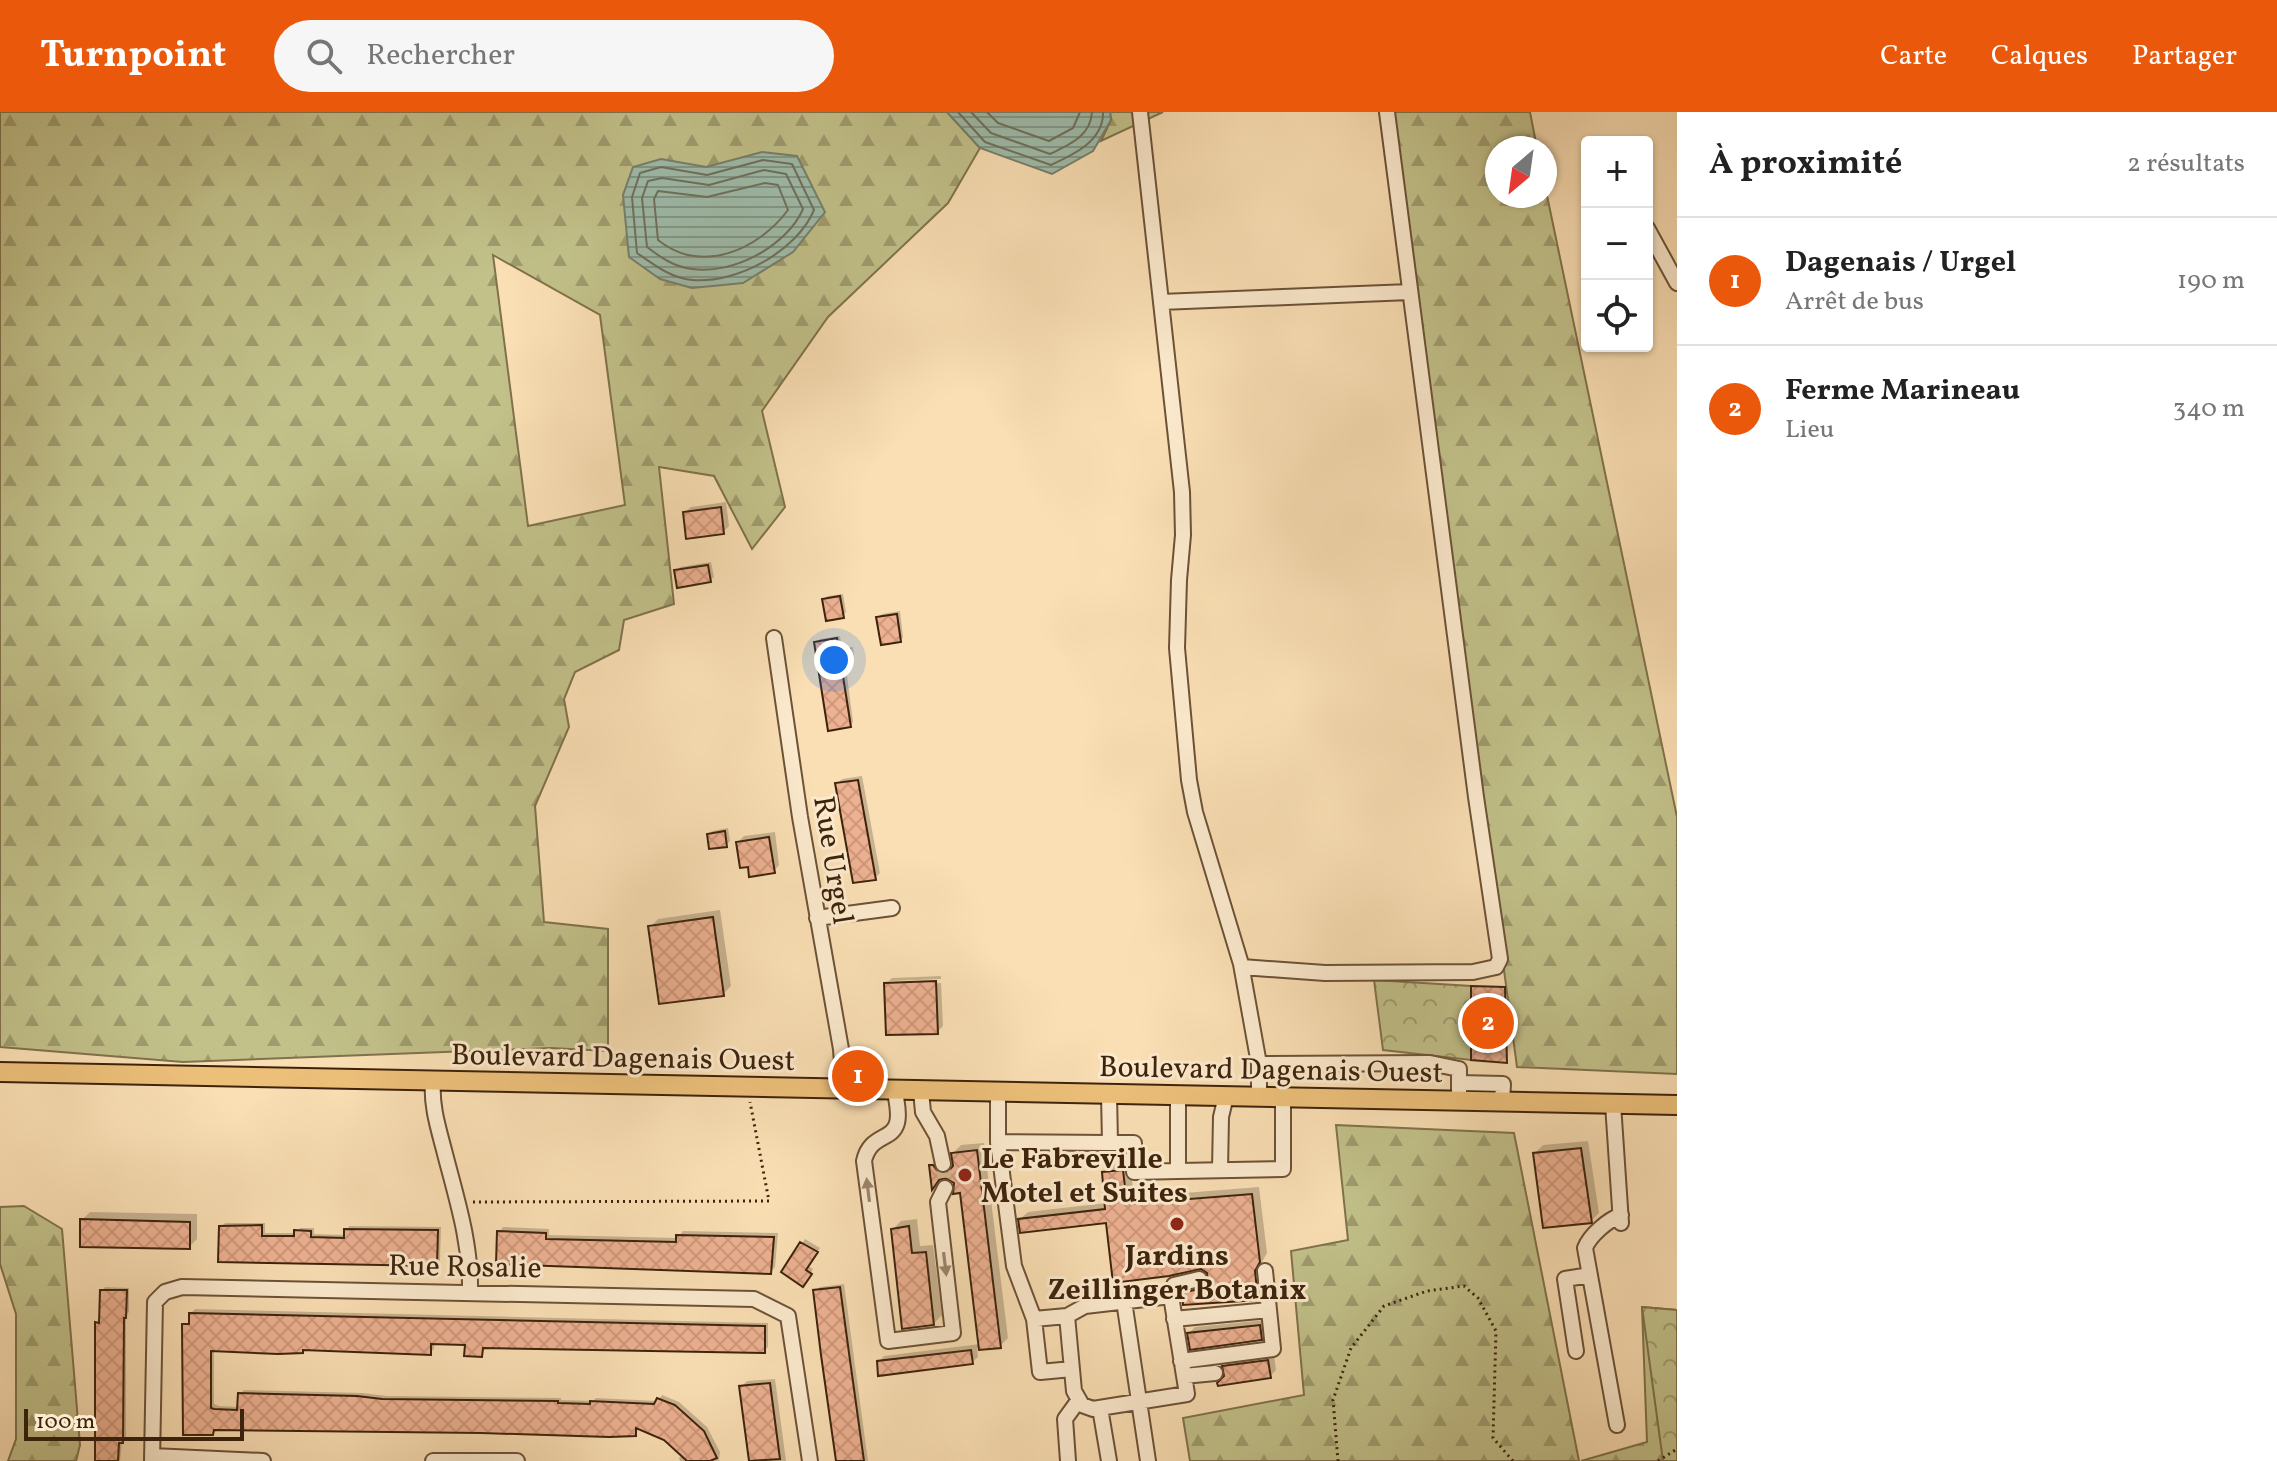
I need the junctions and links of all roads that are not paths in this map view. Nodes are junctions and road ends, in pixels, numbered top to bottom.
1 (1140, 112) edge
2 (1387, 112) edge
3 (1653, 239) edge
4 (1677, 283) edge
5 (1410, 292) junction
6 (1161, 302) junction
7 (774, 638) dead end
8 (892, 908) dead end
9 (817, 918) junction
10 (1242, 967) junction
11 (1259, 1064) junction
12 (0, 1072) edge
13 (433, 1081) junction
14 (844, 1090) junction
15 (895, 1090) junction
16 (921, 1091) junction
17 (998, 1092) junction
18 (1459, 1092) junction
19 (1109, 1094) junction
20 (1178, 1095) junction
21 (1226, 1096) junction
22 (1259, 1097) junction
23 (1283, 1097) junction
24 (1613, 1104) junction
25 (1677, 1105) edge
26 (998, 1142) junction
27 (1110, 1143) junction
28 (943, 1164) tunnel mouth
29 (1220, 1170) junction
30 (1178, 1171) junction
31 (945, 1188) tunnel mouth
32 (1265, 1271) dead end
33 (1590, 1275) junction
34 (1199, 1279) dead end
35 (470, 1292) junction
36 (1171, 1296) junction
37 (1124, 1301) junction
38 (1269, 1310) junction
39 (1067, 1316) junction
40 (1034, 1319) junction
41 (1174, 1319) junction
42 (1576, 1351) dead end
43 (1181, 1361) junction
44 (1072, 1369) junction
45 (1215, 1373) dead end
46 (1184, 1376) junction
47 (1078, 1401) junction
48 (1139, 1402) junction
49 (1100, 1408) junction
50 (1617, 1425) dead end
51 (152, 1458) edge
52 (494, 1460) edge
53 (263, 1461) edge
54 (433, 1461) edge
55 (517, 1461) edge
56 (810, 1461) edge
57 (1068, 1461) edge
58 (1109, 1461) edge
59 (1148, 1461) edge

1 - 6 street
2 - 5 street
3 - 4 street
5 - 6 street
5 - 10 street
6 - 10 street
7 - 9 street, Rue Urgel
8 - 9 street
9 - 14 street, Rue Urgel
10 - 11 street
11 - 18 street
11 - 22 street
12 - 13 main road, Boulevard Dagenais Ouest
13 - 14 main road, Boulevard Dagenais Ouest
13 - 35 street
14 - 15 main road, Boulevard Dagenais Ouest
15 - 16 main road, Boulevard Dagenais Ouest
31 -> 15 street
16 - 17 main road, Boulevard Dagenais Ouest
16 - 28 street
17 - 19 main road, Boulevard Dagenais Ouest
17 - 26 street
18 - 23 main road, Boulevard Dagenais Ouest
18 - 24 main road, Boulevard Dagenais Ouest
19 - 20 main road, Boulevard Dagenais Ouest
19 - 27 street
20 - 21 main road, Boulevard Dagenais Ouest
20 - 30 street
21 - 22 main road, Boulevard Dagenais Ouest
21 - 29 street
22 - 23 main road, Boulevard Dagenais Ouest
23 - 29 street
24 - 25 main road, Boulevard Dagenais Ouest
24 - 33 street
26 - 27 street
26 - 40 street
27 - 30 street
29 - 30 street
32 - 38 street
33 - 42 street
33 - 50 street
34 - 36 street
35 - 51 street, Rue Rosalie
35 - 56 street, Rue Rosalie
36 - 37 street
36 - 41 street
37 - 39 street
37 - 48 street
38 - 41 street
38 - 43 street
39 - 40 street
39 - 44 street
40 - 44 street
41 - 43 street
43 - 46 street
44 - 47 street
45 - 46 street
46 - 48 street
47 - 49 street
47 - 57 street
48 - 49 street
48 - 59 street
49 - 58 street
51 - 53 street
52 - 54 street
52 - 55 street

